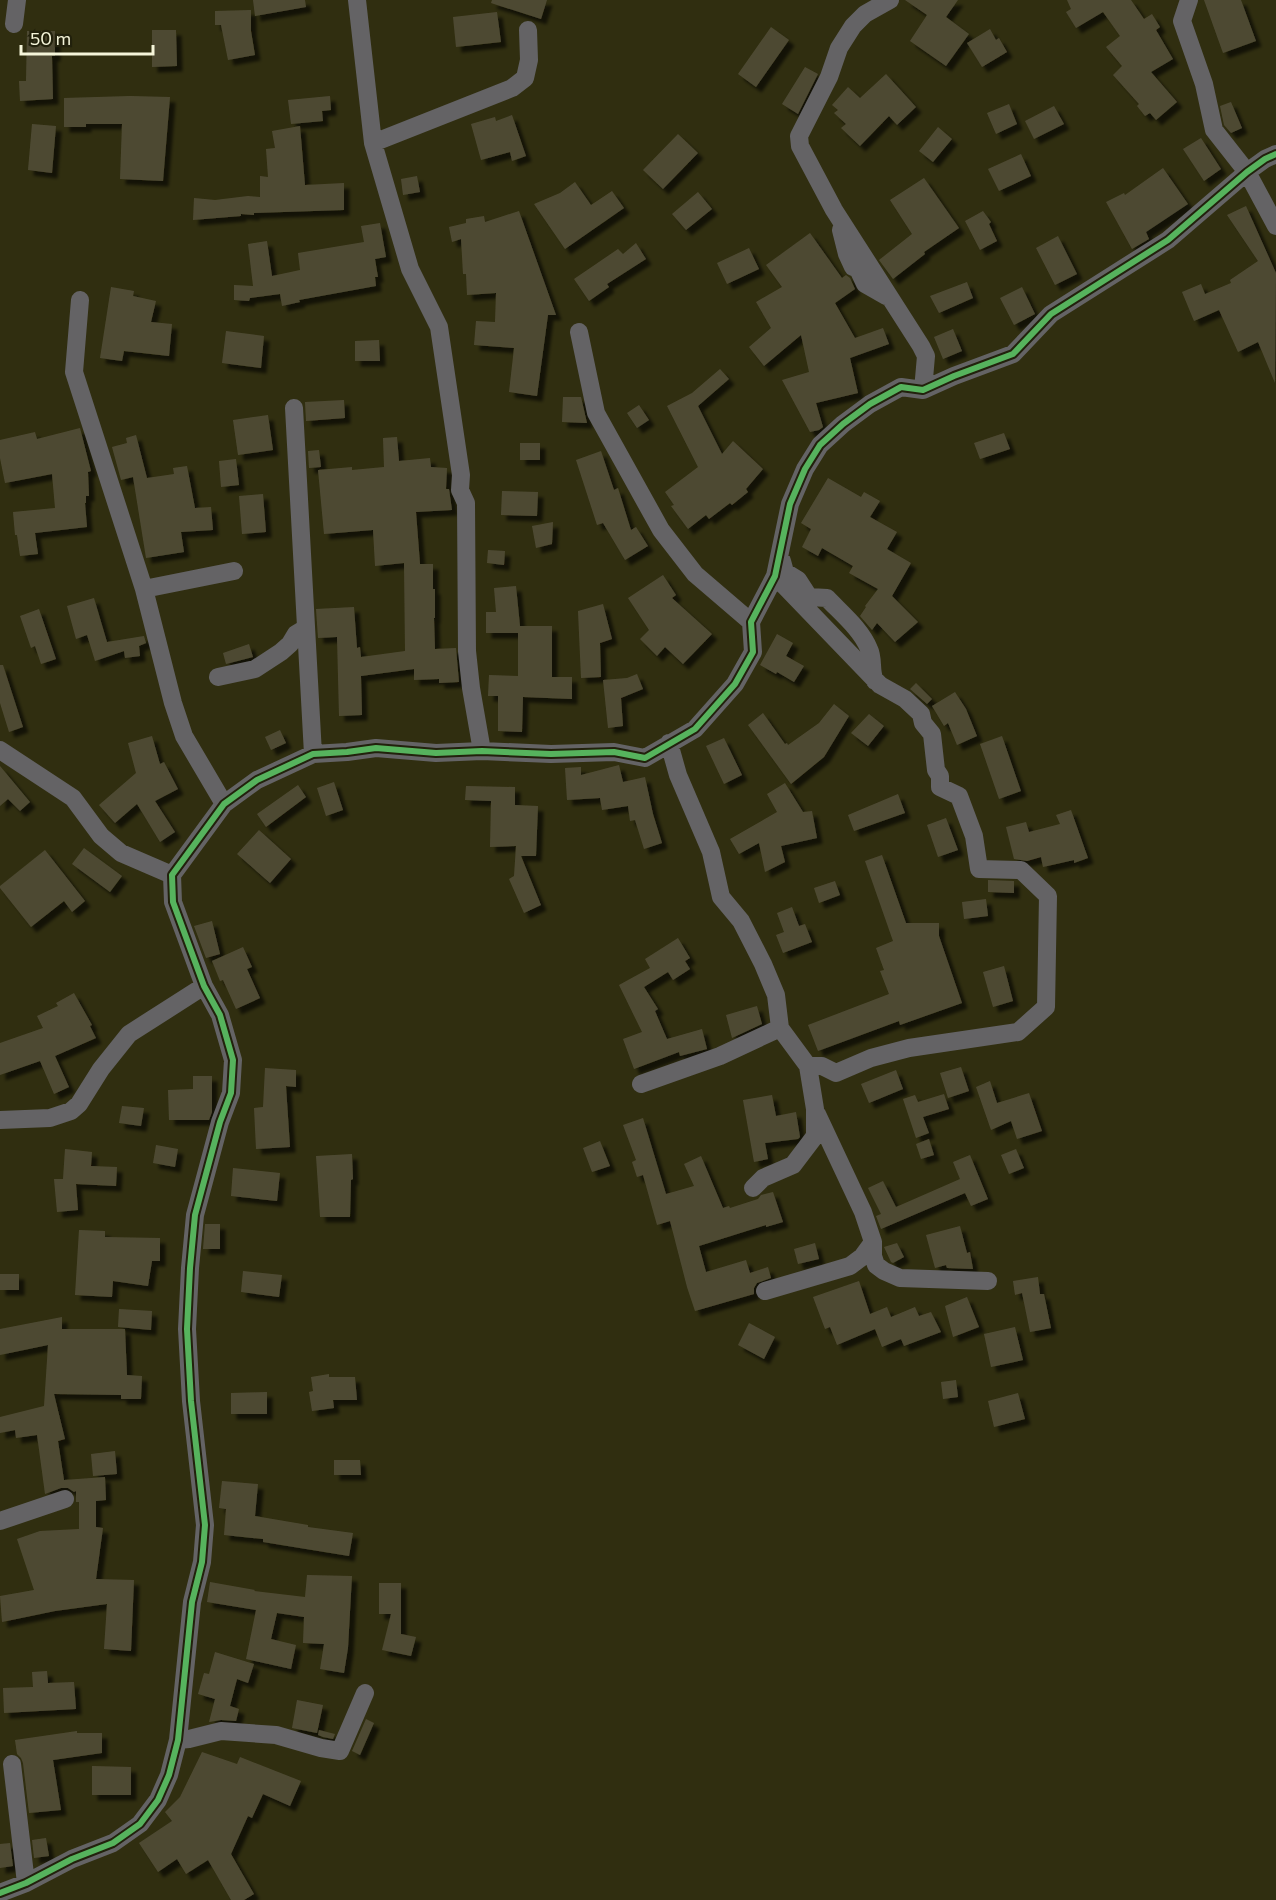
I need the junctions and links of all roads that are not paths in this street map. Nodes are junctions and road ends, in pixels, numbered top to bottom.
1 (17, 0) edge
2 (357, 0) edge
3 (890, 0) edge
4 (1189, 0) edge
5 (14, 24) dead end
6 (528, 30) dead end
7 (373, 143) junction
8 (1276, 154) edge
9 (1247, 172) junction
10 (1276, 226) edge
11 (80, 300) dead end
12 (579, 332) dead end
13 (923, 390) junction
14 (294, 408) dead end
15 (780, 556) junction
16 (234, 571) dead end
17 (775, 576) junction
18 (144, 588) junction
19 (751, 622) junction
20 (306, 628) junction
21 (218, 677) dead end
22 (875, 681) junction
23 (669, 743) junction
24 (0, 750) edge
25 (482, 751) junction
26 (313, 754) junction
27 (224, 804) junction
28 (172, 875) junction
29 (204, 986) junction
30 (780, 1028) junction
31 (808, 1066) junction
32 (641, 1084) dead end
33 (815, 1109) junction
34 (0, 1120) edge
35 (753, 1188) dead end
36 (873, 1242) junction
37 (988, 1281) dead end
38 (765, 1290) dead end
39 (65, 1499) dead end
40 (0, 1521) edge
41 (365, 1693) dead end
42 (178, 1740) junction
43 (12, 1764) dead end
44 (26, 1883) junction
45 (0, 1893) edge

1 - 5 street
2 - 7 street
3 - 13 street
4 - 9 street
6 - 7 street
7 - 25 street
8 - 9 street
9 - 10 street
9 - 13 street
11 - 18 street
12 - 19 street
13 - 15 street
14 - 20 street
15 - 17 street
15 - 22 street
16 - 18 street
17 - 19 street
17 - 22 street
18 - 27 street
19 - 23 street
20 - 21 street
20 - 26 street
22 - 31 street
23 - 25 street
23 - 30 street
24 - 28 street
25 - 26 street
26 - 27 street
27 - 28 street
28 - 29 street
29 - 34 street
29 - 42 street
30 - 31 street
30 - 32 street
31 - 33 street
33 - 35 street
33 - 36 street
36 - 37 street
36 - 38 street
39 - 40 street
41 - 42 street
42 - 44 street
43 - 44 street
44 - 45 street

